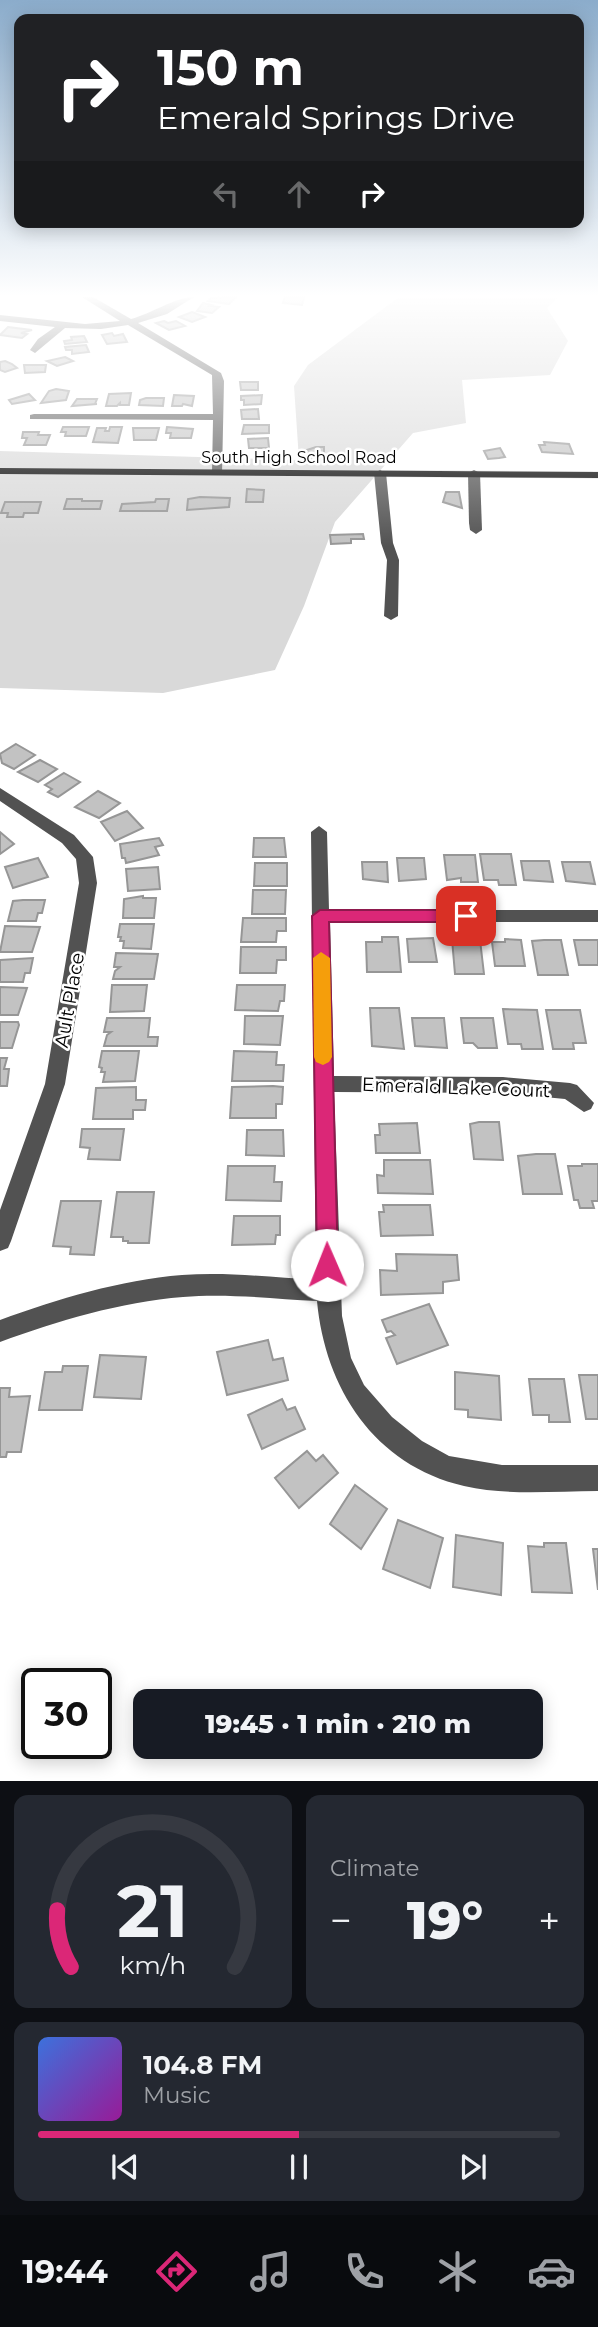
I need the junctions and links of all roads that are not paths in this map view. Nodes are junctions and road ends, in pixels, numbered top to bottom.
1 (219, 380) edge
2 (34, 417) dead end
3 (218, 417) junction
4 (0, 471) edge
5 (218, 472) junction
6 (380, 473) junction
7 (474, 473) junction
8 (598, 475) edge
9 (476, 530) dead end
10 (390, 616) dead end
11 (0, 793) edge
12 (319, 832) dead end
13 (320, 916) junction
14 (598, 916) edge
15 (323, 1084) junction
16 (584, 1103) dead end
17 (0, 1241) edge
18 (328, 1291) junction
19 (0, 1331) edge
20 (598, 1478) edge

1 - 3 street
2 - 3 street
3 - 5 street
4 - 5 main road, South High School Road
5 - 6 main road, South High School Road
6 - 7 main road, South High School Road
6 - 10 street
7 - 8 main road, South High School Road
7 - 9 street
11 - 17 street, Ault Place
12 - 13 street
13 - 14 street
13 - 15 street
15 - 16 street, Emerald Lake Court
15 - 18 street
18 - 19 street
18 - 20 street

